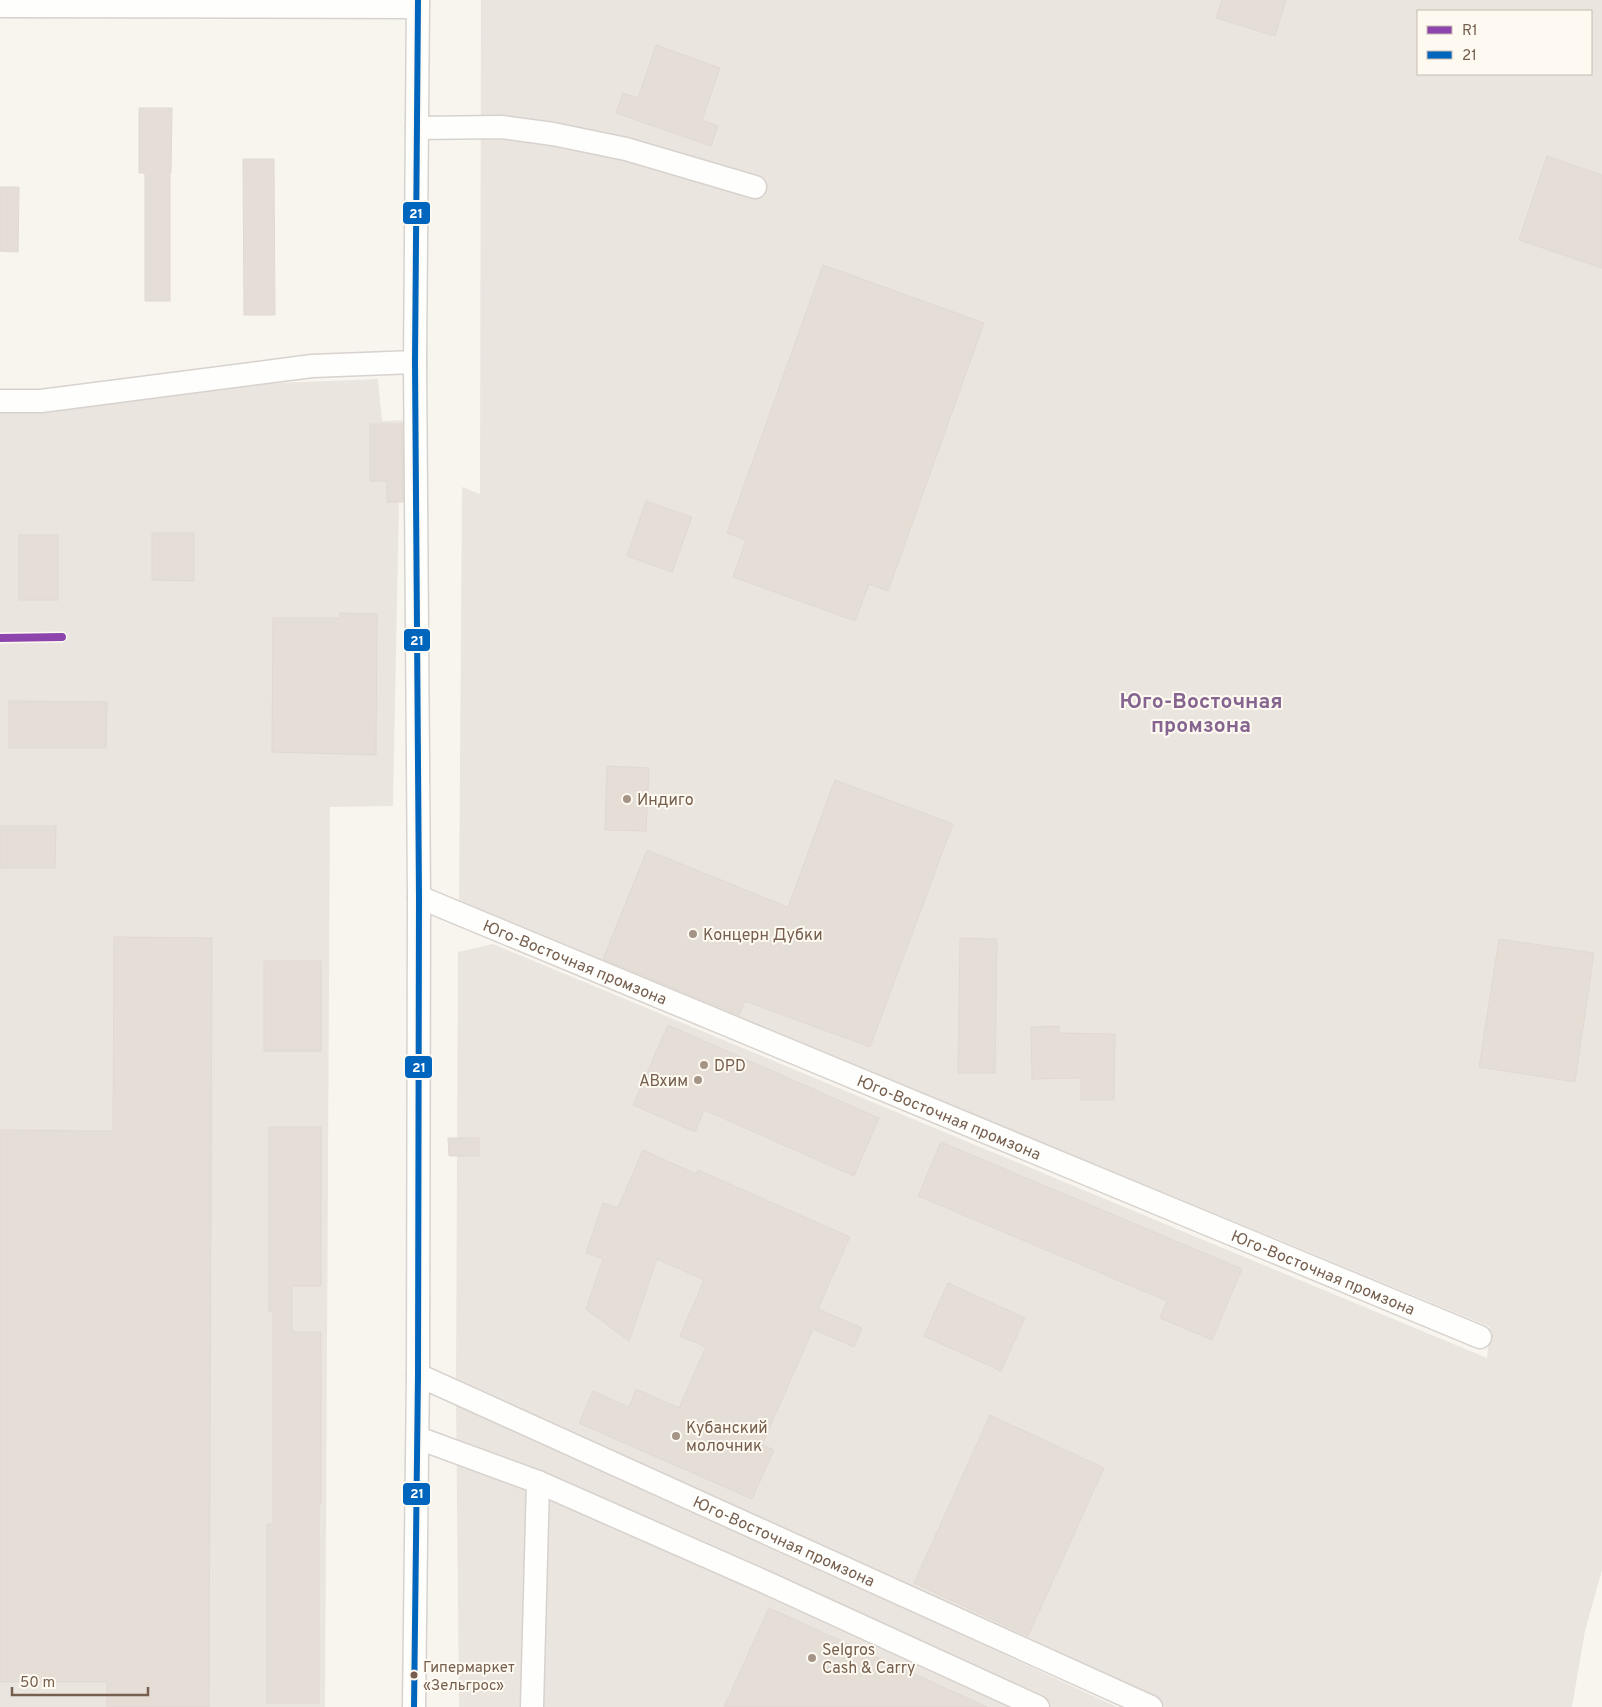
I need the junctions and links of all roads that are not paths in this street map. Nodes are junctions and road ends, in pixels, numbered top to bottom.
1 (418, 4) edge
2 (0, 6) edge
3 (417, 128) junction
4 (755, 187) dead end
5 (415, 362) junction
6 (0, 401) edge
7 (419, 898) junction
8 (1480, 1337) dead end
9 (418, 1375) junction
10 (418, 1438) junction
11 (538, 1482) junction
12 (414, 1707) edge
13 (532, 1707) edge
14 (1038, 1707) edge
15 (1151, 1707) edge

1 - 2 street
1 - 3 street
3 - 4 street
3 - 5 street
5 - 6 street
5 - 7 street
7 - 8 street, Юго-Восточная промзона
7 - 9 street
9 - 10 street
9 - 15 street, Юго-Восточная промзона
10 - 11 street
10 - 12 street
11 - 13 street
11 - 14 street

